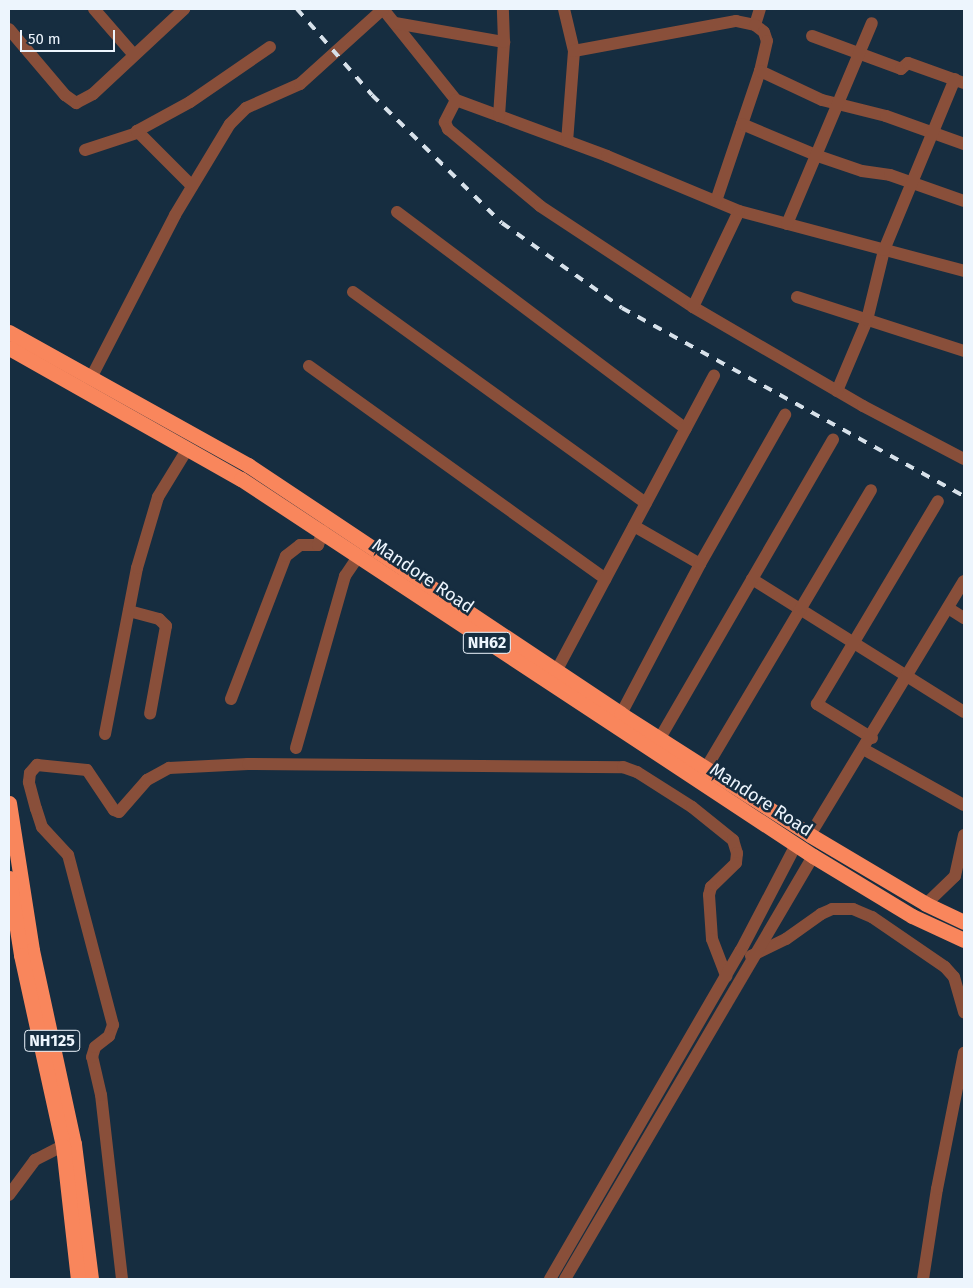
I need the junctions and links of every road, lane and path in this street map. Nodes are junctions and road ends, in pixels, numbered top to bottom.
1 (94, 9) edge
2 (184, 9) edge
3 (383, 9) edge
4 (503, 9) edge
5 (564, 9) edge
6 (760, 9) edge
7 (395, 23) junction
8 (872, 23) dead end
9 (754, 25) junction
10 (9, 29) edge
11 (812, 36) dead end
12 (504, 42) junction
13 (270, 47) dead end
14 (574, 51) junction
15 (860, 54) junction
16 (134, 55) junction
17 (760, 71) junction
18 (960, 81) edge
19 (456, 100) junction
20 (840, 104) junction
21 (499, 116) junction
22 (742, 124) junction
23 (932, 133) junction
24 (139, 135) junction
25 (567, 141) junction
26 (964, 144) edge
27 (85, 150) dead end
28 (818, 156) junction
29 (913, 183) junction
30 (192, 186) junction
31 (716, 201) junction
32 (964, 201) edge
33 (739, 211) junction
34 (397, 212) dead end
35 (788, 224) junction
36 (884, 250) junction
37 (964, 271) edge
38 (353, 292) dead end
39 (797, 297) dead end
40 (693, 307) junction
41 (867, 320) junction
42 (9, 332) edge
43 (9, 348) edge
44 (964, 351) edge
45 (309, 366) dead end
46 (714, 375) dead end
47 (92, 376) junction
48 (837, 391) junction
49 (785, 415) dead end
50 (686, 428) junction
51 (833, 440) dead end
52 (188, 448) junction
53 (964, 459) edge
54 (871, 490) dead end
55 (938, 501) dead end
56 (646, 503) junction
57 (634, 526) junction
58 (323, 531) junction
59 (359, 555) junction
60 (700, 564) junction
61 (605, 579) junction
62 (752, 579) junction
63 (964, 581) edge
64 (948, 608) junction
65 (800, 609) junction
66 (128, 611) junction
67 (964, 618) edge
68 (852, 642) junction
69 (554, 677) junction
70 (908, 677) junction
71 (231, 700) dead end
72 (964, 712) edge
73 (150, 714) dead end
74 (621, 714) junction
75 (105, 734) dead end
76 (660, 738) junction
77 (872, 738) junction
78 (296, 748) dead end
79 (865, 750) junction
80 (706, 768) junction
81 (9, 803) edge
82 (964, 805) edge
83 (964, 835) edge
84 (810, 836) junction
85 (796, 845) junction
86 (812, 856) junction
87 (9, 878) edge
88 (926, 904) junction
89 (757, 920) junction
90 (964, 922) edge
91 (769, 927) junction
92 (964, 940) edge
93 (751, 956) junction
94 (726, 976) junction
95 (964, 1013) edge
96 (964, 1053) edge
97 (63, 1146) junction
98 (9, 1195) edge
99 (78, 1279) edge
100 (91, 1279) edge
101 (122, 1279) edge
102 (550, 1279) edge
103 (565, 1279) edge
104 (923, 1279) edge

1 - 16 street
2 - 16 street
3 - 7 street
3 - 30 street
4 - 12 street
5 - 14 street
6 - 9 street
7 - 12 street
7 - 19 street
8 - 15 street
9 - 14 street
9 - 17 street
10 - 16 street
11 - 15 street
12 - 21 street
13 - 24 street
14 - 25 street
15 - 18 street
15 - 20 street
17 - 20 street
17 - 22 street
18 - 23 street
19 - 21 street
19 - 40 street
20 - 23 street
20 - 28 street
21 - 25 street
22 - 28 street
22 - 31 street
23 - 26 street
23 - 29 street
24 - 27 street
24 - 30 street
25 - 31 street
28 - 29 street
28 - 35 street
29 - 32 street
29 - 36 street
30 - 47 street
31 - 33 street
33 - 35 street
33 - 40 street
34 - 50 street
35 - 36 street
36 - 37 street
36 - 41 street
38 - 56 street
39 - 41 street
40 - 48 street
41 - 44 street
41 - 48 street
42 - 47 highway, Mandore Road / NH62
43 - 52 highway, Mandore Road / NH62
45 - 61 street
46 - 50 street
47 - 69 highway, Mandore Road / NH62
48 - 53 street
49 - 60 street
50 - 56 street
51 - 62 street
52 - 58 highway, Mandore Road / NH62
52 - 66 street
54 - 65 street
55 - 68 street
56 - 57 street
57 - 60 street
57 - 61 street
58 - 59 highway, Mandore Road / NH62
58 - 71 street
59 - 69 highway, Mandore Road / NH62
59 - 78 street
60 - 74 street
61 - 69 street
62 - 65 street
62 - 76 street
63 - 64 street
64 - 67 street
64 - 70 street
65 - 68 street
65 - 80 street
66 - 73 street
66 - 75 street
68 - 70 street
68 - 77 street
69 - 74 highway, Mandore Road / NH62
69 - 85 highway, Mandore Road / NH62
70 - 72 street
70 - 77 street
74 - 76 highway, Mandore Road / NH62
76 - 80 highway, Mandore Road / NH62
77 - 79 street
79 - 82 street
79 - 84 street
80 - 84 highway, Mandore Road / NH62
81 - 100 highway, NH125
83 - 88 street
84 - 88 highway, Mandore Road / NH62
85 - 86 highway, Mandore Road / NH62
85 - 89 street
86 - 91 street
86 - 92 highway, Mandore Road / NH62
87 - 97 highway, NH125
88 - 90 highway, Mandore Road / NH62
89 - 91 street
89 - 94 street
91 - 93 street
93 - 95 street
93 - 103 street
94 - 101 street
94 - 102 street
96 - 104 street
97 - 98 street
97 - 99 highway, NH125

